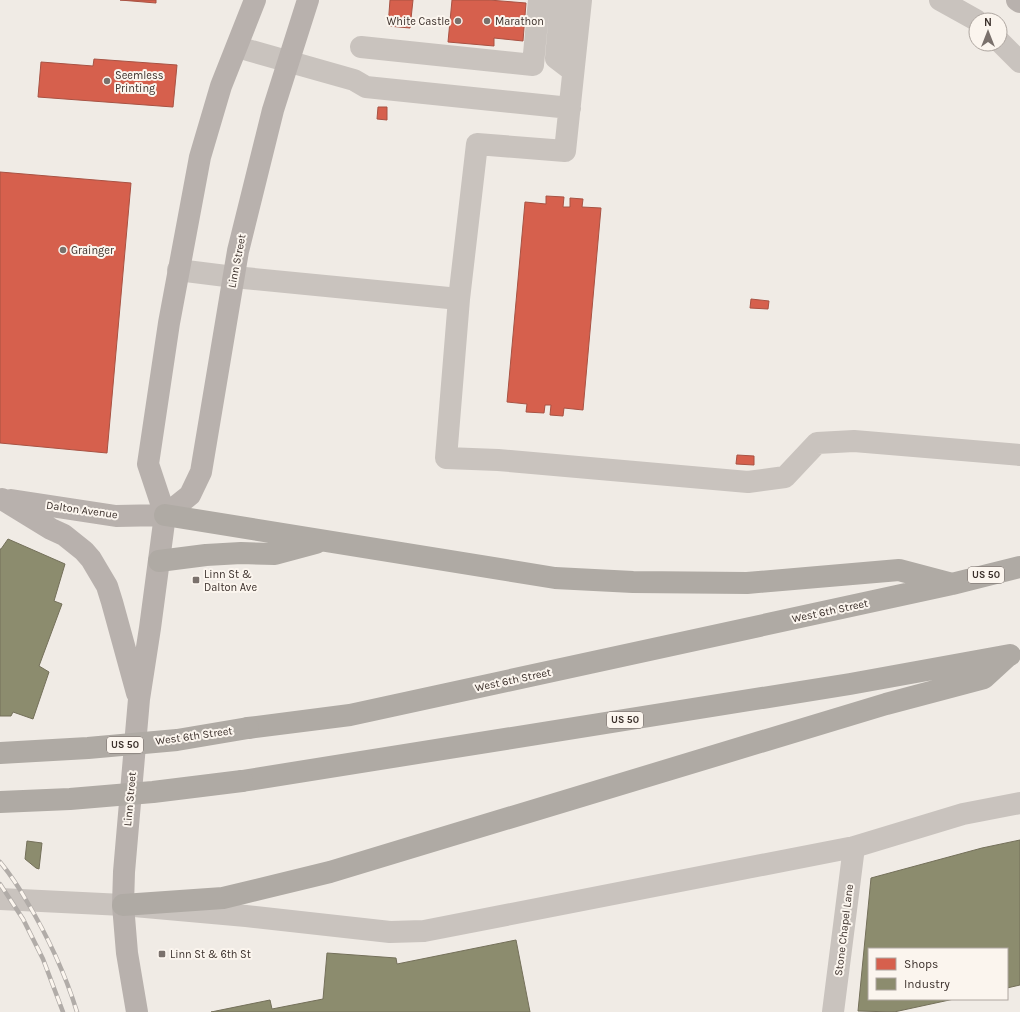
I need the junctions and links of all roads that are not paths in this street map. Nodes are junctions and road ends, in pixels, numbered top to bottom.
1 (255, 0) edge
2 (308, 0) edge
3 (539, 0) edge
4 (561, 0) edge
5 (580, 0) edge
6 (940, 0) edge
7 (1017, 0) edge
8 (1020, 2) edge
9 (968, 16) edge
10 (237, 47) junction
11 (361, 47) dead end
12 (1008, 50) edge
13 (288, 62) junction
14 (1020, 62) edge
15 (573, 71) junction
16 (570, 108) junction
17 (178, 270) junction
18 (234, 277) junction
19 (459, 298) junction
20 (1020, 455) edge
21 (1, 499) edge
22 (165, 515) junction
23 (323, 542) junction
24 (159, 561) junction
25 (1020, 567) edge
26 (952, 584) junction
27 (1014, 654) edge
28 (139, 699) junction
29 (0, 753) edge
30 (0, 802) edge
31 (1020, 803) edge
32 (854, 847) junction
33 (0, 899) edge
34 (123, 905) junction
35 (137, 1012) edge
36 (833, 1012) edge

1 - 10 main road, Linn Street
2 - 13 main road, Linn Street
3 - 11 street
4 - 15 street
5 - 15 street
6 - 9 street
7 - 8 main road
10 - 13 street
10 - 17 main road, Linn Street
12 - 14 street
13 - 16 street
13 - 18 main road, Linn Street
15 - 16 street
16 - 19 street
17 - 18 street
17 - 22 main road, Linn Street
18 - 19 street
18 - 22 main road, Linn Street
19 - 20 street
21 - 22 main road, Dalton Avenue
21 - 28 main road
22 - 23 highway
22 - 24 main road, Linn Street
23 - 24 highway
23 - 26 highway
24 - 28 main road, Linn Street
25 - 26 highway, West 6th Street / US 50
26 - 29 highway, West 6th Street / US 50, bridge
27 - 30 highway, US 50, bridge
27 - 34 highway
28 - 34 main road, Linn Street
31 - 32 street
32 - 34 street
32 - 36 street, Stone Chapel Lane
33 - 34 street
34 - 35 main road, Linn Street

